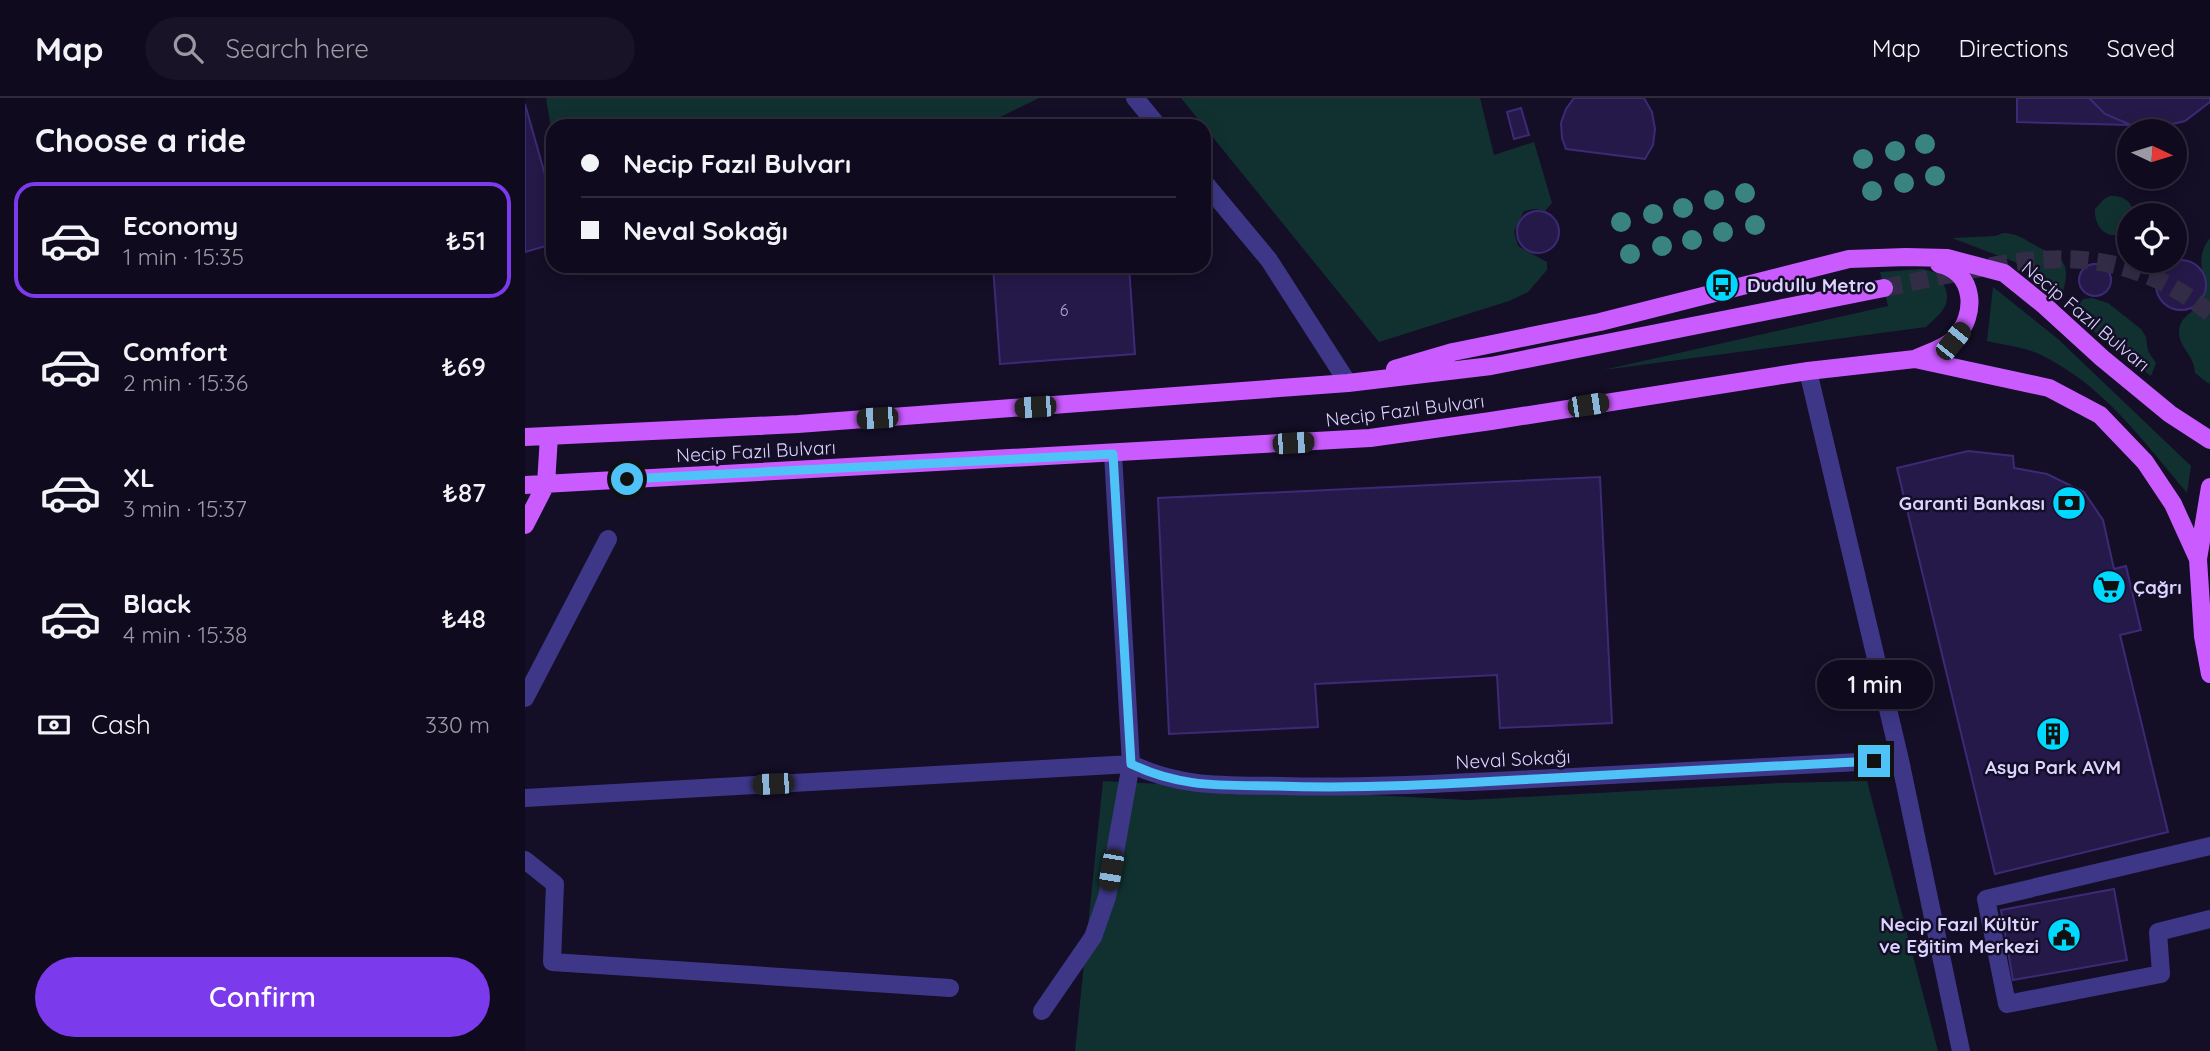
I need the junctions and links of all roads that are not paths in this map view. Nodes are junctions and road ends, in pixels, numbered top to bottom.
1 (1135, 98) edge
2 (1152, 119) edge
3 (1211, 190) edge
4 (1906, 257) junction
5 (1884, 288) tunnel mouth
6 (1915, 359) junction
7 (1808, 371) junction
8 (1348, 383) junction
9 (549, 436) junction
10 (525, 438) edge
11 (2210, 440) edge
12 (1113, 454) junction
13 (546, 484) junction
14 (525, 485) edge
15 (2210, 487) edge
16 (525, 524) edge
17 (608, 539) dead end
18 (2198, 559) junction
19 (2207, 634) edge
20 (2210, 674) edge
21 (525, 698) edge
22 (1900, 760) junction
23 (1131, 764) junction
24 (525, 798) edge
25 (2210, 846) edge
26 (525, 860) edge
27 (2210, 919) edge
28 (950, 988) dead end
29 (1042, 1011) dead end
30 (1961, 1051) edge

1 - 2 street
3 - 8 street
4 - 6 main road
4 - 8 main road, Necip Fazıl Bulvarı
4 - 11 main road, Necip Fazıl Bulvarı
5 - 8 main road, Necip Fazıl Bulvarı
6 - 7 main road, Necip Fazıl Bulvarı
6 - 18 main road, Necip Fazıl Bulvarı
7 - 12 main road, Necip Fazıl Bulvarı
7 - 22 street
8 - 9 main road, Necip Fazıl Bulvarı
9 - 10 main road, Necip Fazıl Bulvarı
9 - 13 main road
12 - 13 main road, Necip Fazıl Bulvarı
12 - 23 street
13 - 14 main road, Necip Fazıl Bulvarı
13 - 16 main road
15 - 18 main road
17 - 21 street
18 - 19 main road
19 - 20 main road
22 - 23 street, Neval Sokağı
22 - 30 street
23 - 24 street
23 - 29 street
25 - 27 street
26 - 28 street

